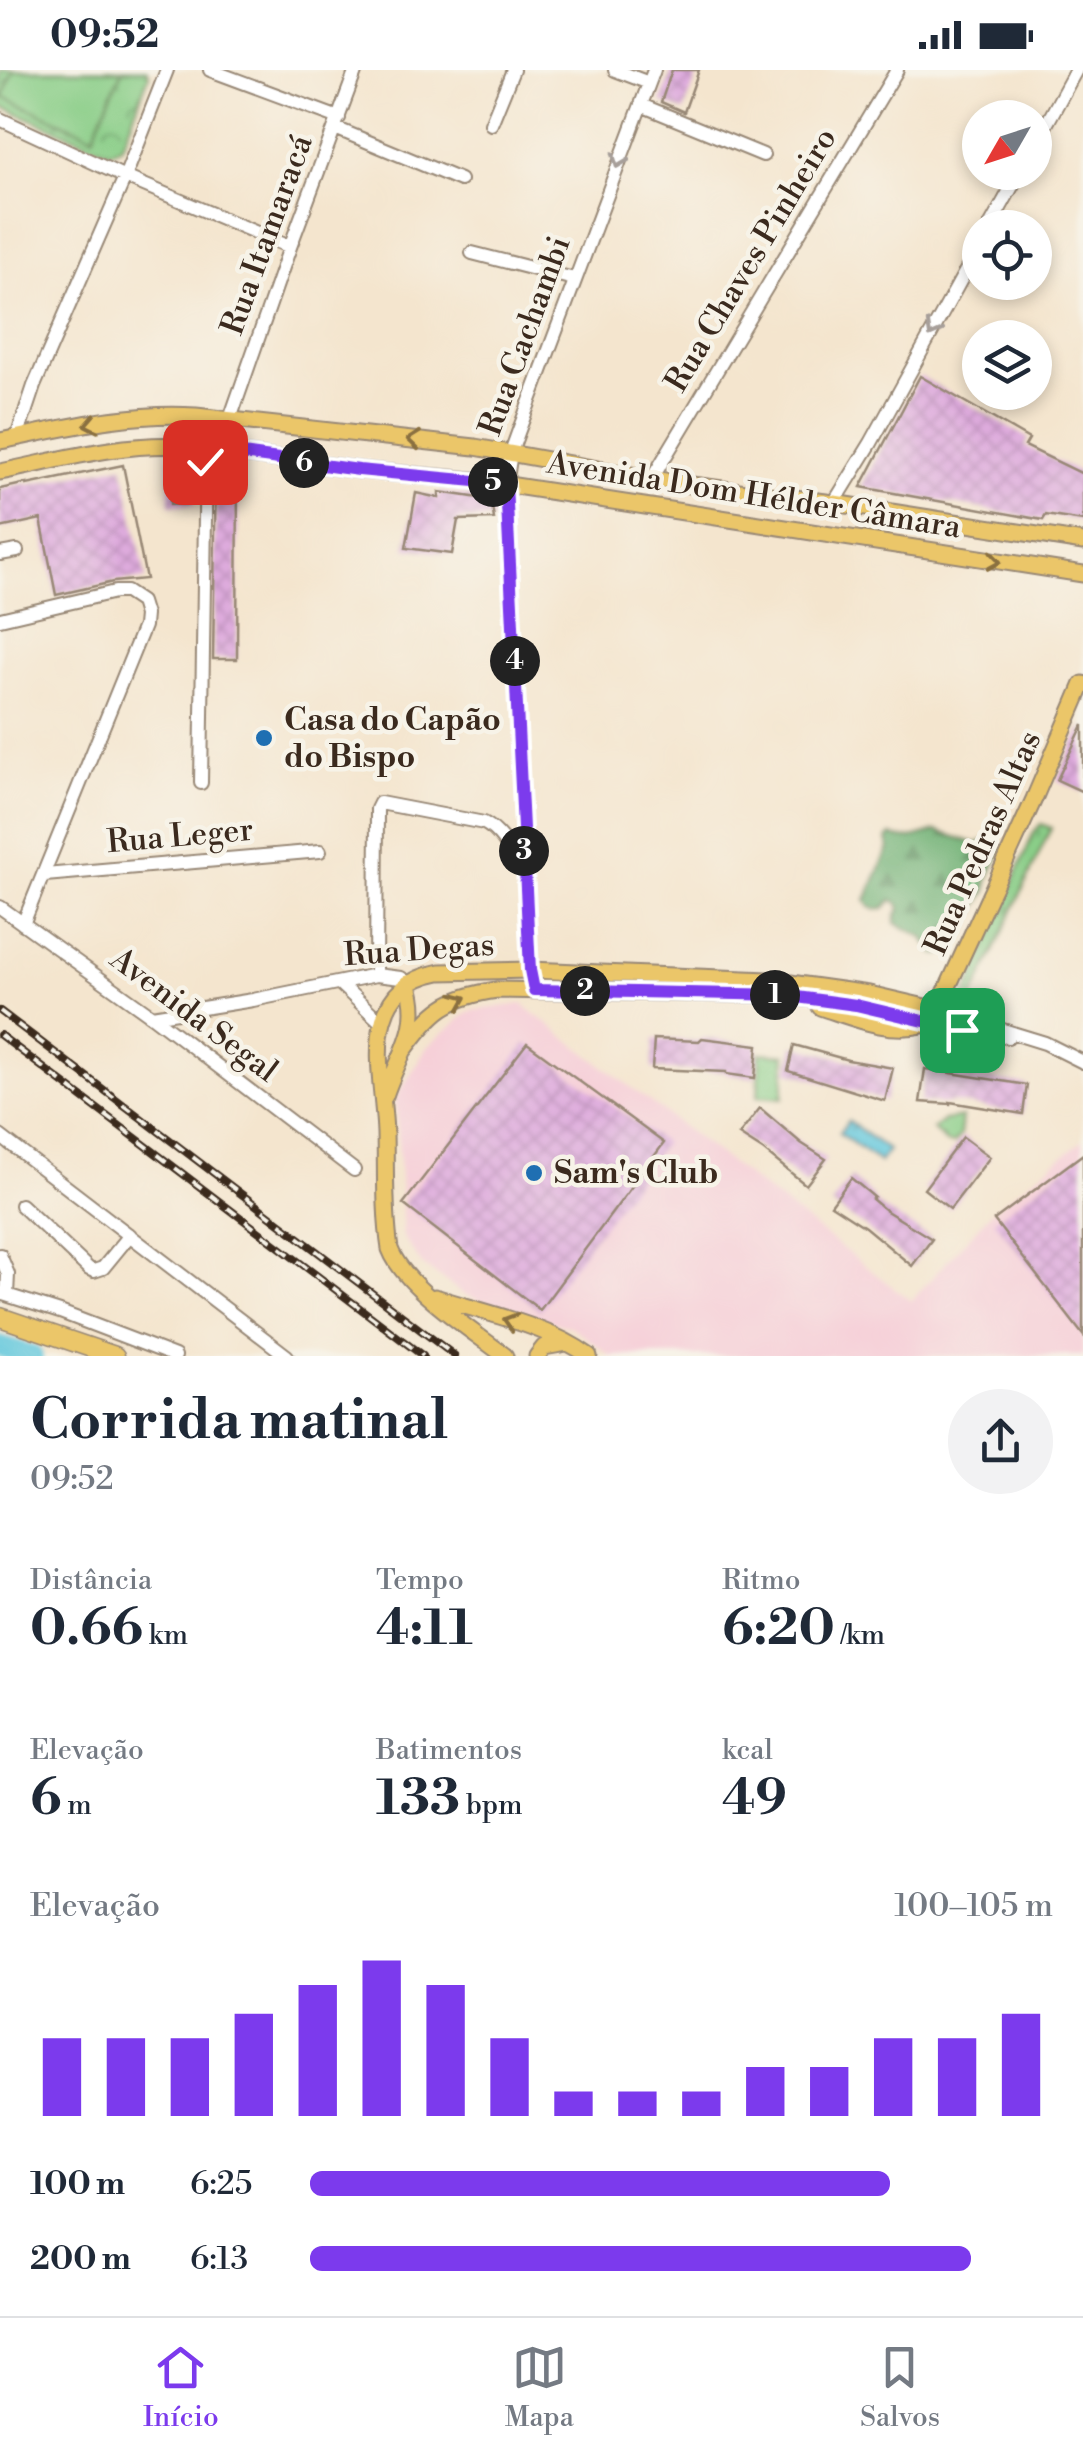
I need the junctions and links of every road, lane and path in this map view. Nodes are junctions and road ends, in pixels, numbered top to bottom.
1 (167, 70) edge
2 (210, 70) edge
3 (356, 70) edge
4 (512, 70) edge
5 (615, 70) edge
6 (896, 70) edge
7 (1076, 70) edge
8 (652, 76) edge
9 (640, 105) junction
10 (1052, 113) edge
11 (1, 121) edge
12 (337, 123) junction
13 (491, 124) dead end
14 (763, 156) dead end
15 (125, 177) junction
16 (460, 180) dead end
17 (290, 246) junction
18 (472, 254) dead end
19 (962, 278) edge
20 (574, 279) junction
21 (230, 419) junction
22 (18, 438) junction
23 (0, 441) edge
24 (206, 449) junction
25 (511, 452) junction
26 (0, 472) edge
27 (653, 477) junction
28 (506, 484) junction
29 (622, 502) junction
30 (834, 503) junction
31 (1083, 542) edge
32 (17, 551) dead end
33 (0, 554) edge
34 (1083, 574) edge
35 (0, 619) edge
36 (1083, 684) edge
37 (201, 783) dead end
38 (320, 851) dead end
39 (45, 875) junction
40 (526, 875) junction
41 (0, 907) edge
42 (23, 924) junction
43 (530, 970) junction
44 (376, 976) junction
45 (340, 982) junction
46 (408, 983) junction
47 (534, 990) junction
48 (152, 1016) junction
49 (935, 1016) junction
50 (382, 1024) junction
51 (404, 1049) junction
52 (1083, 1062) edge
53 (384, 1100) junction
54 (0, 1137) edge
55 (354, 1170) dead end
56 (21, 1205) dead end
57 (130, 1235) junction
58 (0, 1254) edge
59 (3, 1294) edge
60 (427, 1294) junction
61 (0, 1317) edge
62 (571, 1343) junction
63 (115, 1356) edge
64 (174, 1356) edge
65 (287, 1356) edge
66 (505, 1356) edge
67 (537, 1356) edge
68 (588, 1356) edge

1 - 15 street
2 - 12 street
3 - 12 street, Rua Itamaracá
4 - 13 street
5 - 8 street
6 - 27 street, Rua Chaves Pinheiro
7 - 10 street
8 - 9 street, Rua Cachambi
9 - 14 street
9 -> 20 street, Rua Cachambi
11 - 15 street
12 - 16 street
12 - 17 street, Rua Itamaracá
15 - 17 street
15 - 22 street
17 - 21 street, Rua Itamaracá
18 - 20 street
19 -> 30 street
20 - 25 street, Rua Cachambi
21 -> 22 main road, Avenida Dom Hélder Câmara
25 -> 21 main road, Avenida Dom Hélder Câmara
22 - 23 main road, Avenida Dom Hélder Câmara
24 - 26 main road, Avenida Dom Hélder Câmara
24 - 28 main road, Avenida Dom Hélder Câmara
24 - 37 street
25 - 27 main road, Avenida Dom Hélder Câmara
25 - 28 street, Rua Cachambi
27 - 29 main road
27 - 30 main road, Avenida Dom Hélder Câmara
28 - 29 main road, Avenida Dom Hélder Câmara
28 - 40 street, Rua Cachambi
29 -> 34 main road, Avenida Dom Hélder Câmara
30 - 31 main road, Avenida Dom Hélder Câmara
32 - 33 street
35 - 39 street
36 - 49 main road, Rua Pedras Altas
38 - 39 street, Rua Leger
39 - 42 street
40 - 43 street, Rua Cachambi
40 - 44 street
41 - 42 street, Avenida Segal
42 - 48 street, Avenida Segal
43 - 46 main road, Rua Degas
43 - 47 street, Rua Cachambi
43 - 49 main road, Rua Degas
44 - 45 street, Rua Degas
44 - 46 street, Rua Degas
45 - 48 street, Rua Degas
45 - 50 street
46 - 50 main road
46 - 51 main road
47 - 49 main road, Rua Degas
51 -> 47 main road, Rua Degas
48 - 55 street, Avenida Segal
49 - 52 street, Rua Degas
50 - 53 main road
51 - 53 main road
53 - 60 main road
54 - 57 street
56 - 57 street
57 - 65 street
58 - 59 street
59 - 64 street
62 -> 60 main road
60 - 66 main road
61 - 63 highway
62 - 67 main road
62 - 68 main road

